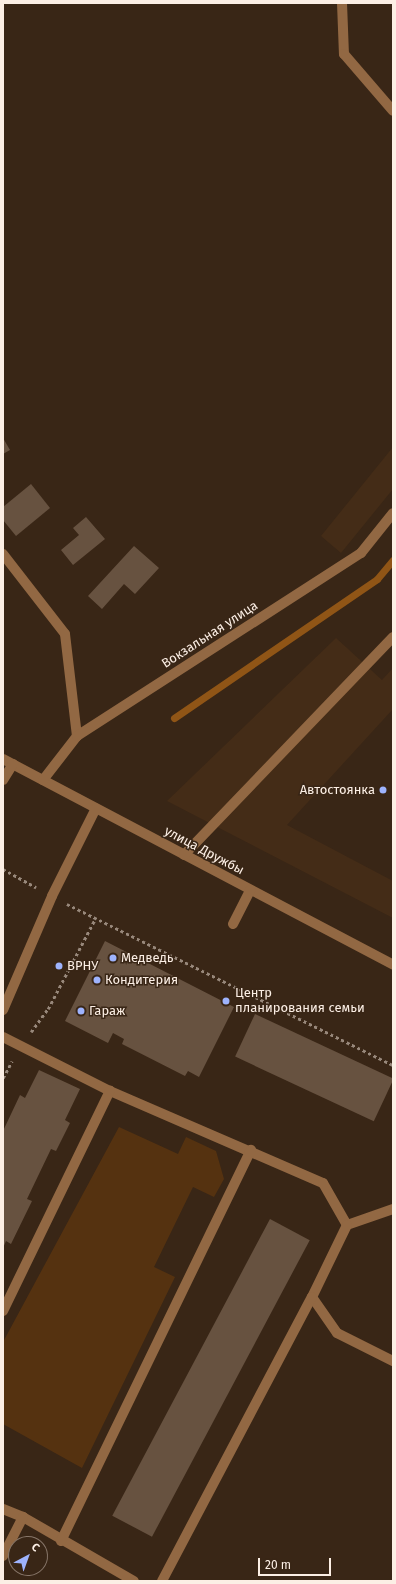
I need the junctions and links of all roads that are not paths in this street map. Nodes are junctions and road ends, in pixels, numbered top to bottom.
1 (342, 3) edge
2 (393, 111) edge
3 (393, 513) edge
4 (3, 554) edge
5 (393, 637) edge
6 (78, 736) junction
7 (3, 759) edge
8 (13, 764) junction
9 (3, 780) edge
10 (43, 780) junction
11 (96, 808) junction
12 (184, 855) junction
13 (250, 890) junction
14 (233, 924) dead end
15 (393, 965) edge
16 (3, 1010) edge
17 (3, 1037) edge
18 (110, 1091) junction
19 (251, 1150) junction
20 (393, 1209) edge
21 (347, 1225) junction
22 (312, 1297) junction
23 (3, 1311) edge
24 (393, 1361) edge
25 (3, 1509) edge
26 (23, 1517) junction
27 (61, 1541) junction
28 (3, 1556) edge
29 (117, 1577) edge
30 (134, 1581) edge
31 (162, 1581) edge

1 - 2 street
3 - 6 street, Вокзальная улица
4 - 6 street
5 - 12 street
6 - 10 street, Вокзальная улица
7 - 8 street, улица Дружбы
8 - 9 street
8 - 10 street, улица Дружбы
10 - 11 street, улица Дружбы
11 - 12 street, улица Дружбы
11 - 16 street
12 - 13 street, улица Дружбы
13 - 14 street
13 - 15 street, улица Дружбы
17 - 18 street
18 - 19 street
18 - 23 street
19 - 21 street
19 - 27 street
20 - 21 street
21 - 22 street
22 - 24 street
22 - 31 street
25 - 26 street
26 - 27 street
26 - 28 street
27 - 29 street
29 - 30 street

